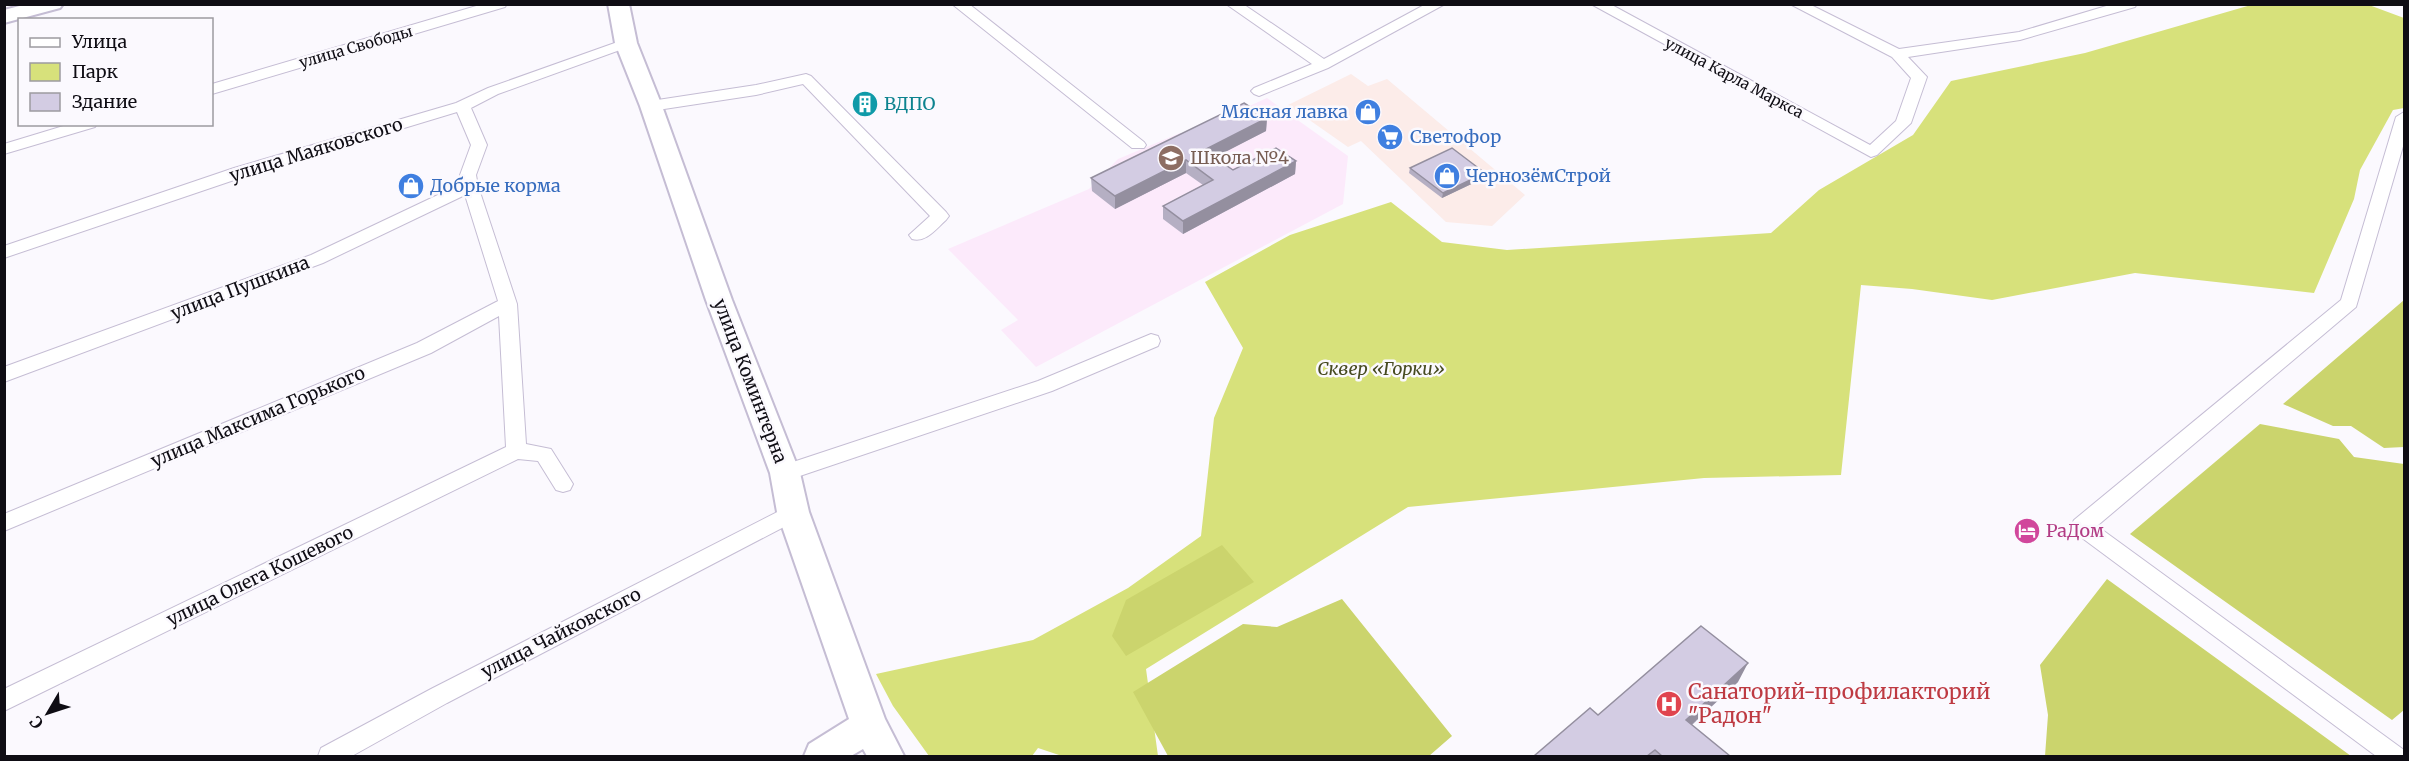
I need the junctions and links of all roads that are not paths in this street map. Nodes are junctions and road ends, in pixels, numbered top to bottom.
1 (53, 4) edge
2 (500, 4) edge
3 (618, 4) edge
4 (959, 4) edge
5 (1233, 4) edge
6 (1438, 4) edge
7 (1598, 4) edge
8 (1797, 4) edge
9 (2130, 4) edge
10 (4, 17) edge
11 (626, 43) junction
12 (1898, 54) junction
13 (1323, 65) junction
14 (213, 89) edge
15 (1259, 92) dead end
16 (462, 106) junction
17 (651, 106) junction
18 (2404, 117) edge
19 (82, 126) edge
20 (1138, 145) dead end
21 (4, 149) edge
22 (470, 186) junction
23 (918, 235) dead end
24 (4, 252) edge
25 (508, 304) junction
26 (1151, 341) dead end
27 (4, 375) edge
28 (516, 451) junction
29 (784, 473) junction
30 (563, 484) dead end
31 (793, 512) junction
32 (4, 523) edge
33 (4, 701) edge
34 (872, 745) edge
35 (330, 756) edge
36 (822, 756) edge
37 (2395, 756) edge

1 - 10 street
2 - 14 street, улица Свободы
3 - 11 street, улица Коминтерна
4 - 20 street
5 - 13 street
6 - 13 street
7 - 12 street, улица Карла Маркса
8 - 12 street
9 - 12 street
11 - 16 street, улица Маяковского
11 - 17 street, улица Коминтерна
13 - 15 street
16 - 22 street
16 - 24 street, улица Маяковского
17 - 23 street
17 - 29 street, улица Коминтерна
18 - 37 street
19 - 21 street
22 - 25 street
22 - 27 street, улица Пушкина
25 - 28 street
25 - 32 street, улица Максима Горького
26 - 29 street
28 - 30 street
28 - 33 street, улица Олега Кошевого
29 - 31 street, улица Коминтерна
31 - 34 street, улица Коминтерна
31 - 35 street, улица Чайковского
34 - 36 street

